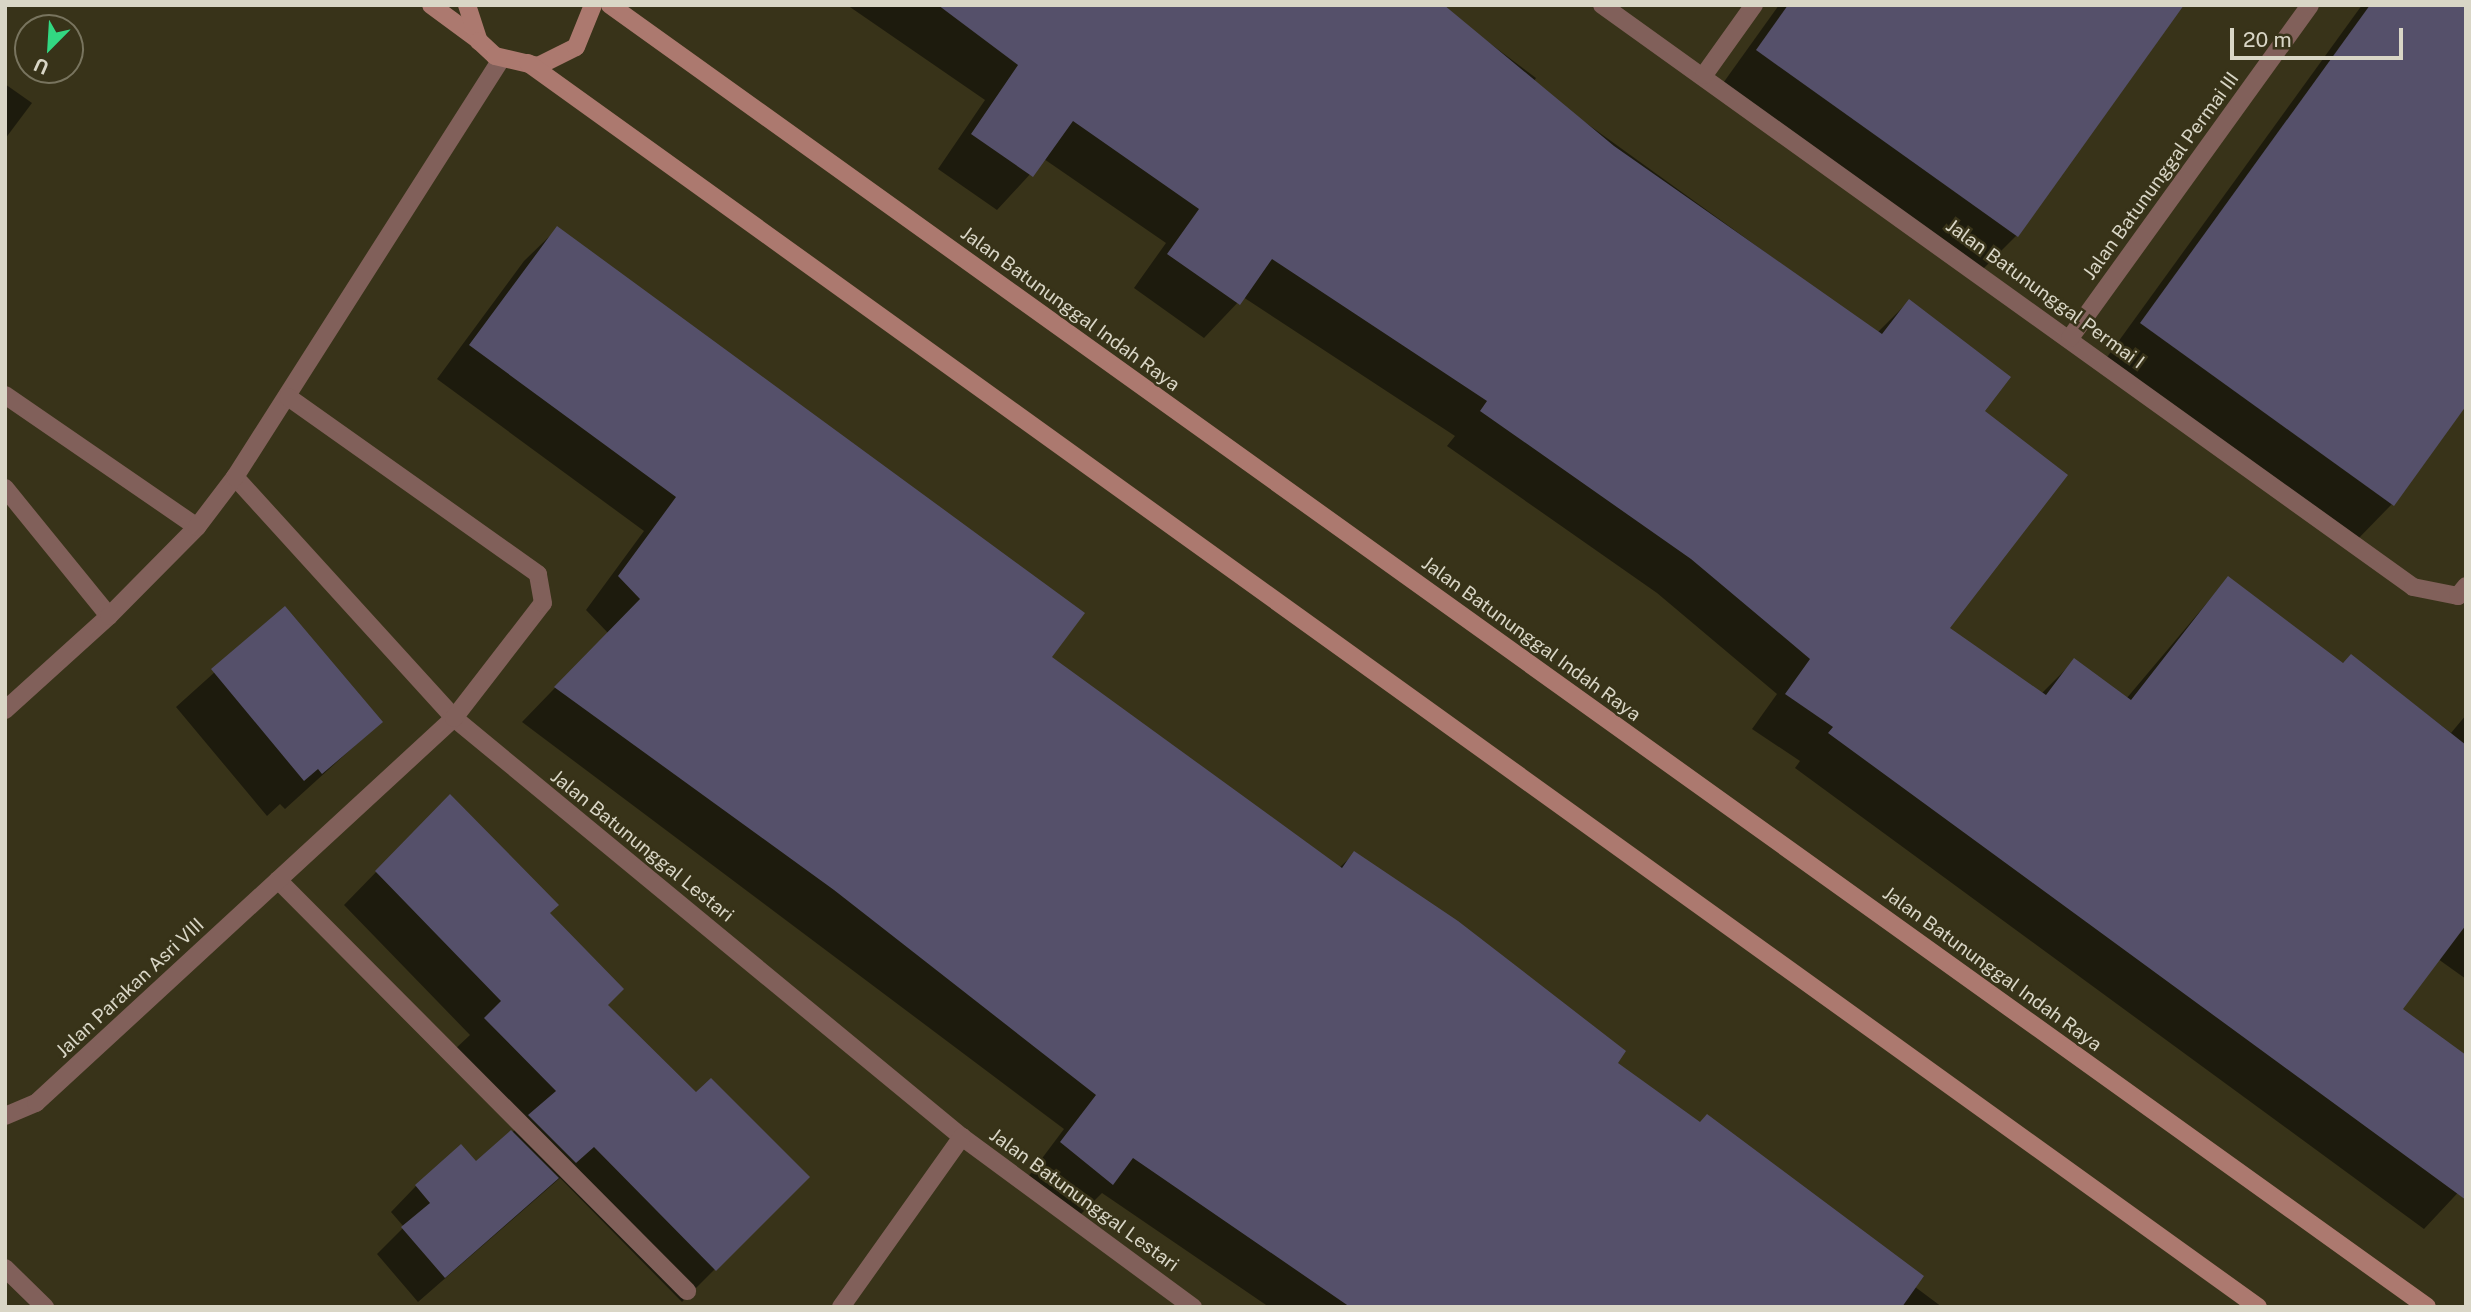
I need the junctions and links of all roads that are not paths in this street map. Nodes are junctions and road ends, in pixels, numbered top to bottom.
1 (431, 5) edge
2 (467, 5) edge
3 (593, 5) edge
4 (610, 5) edge
5 (1602, 5) edge
6 (1754, 5) edge
7 (2310, 5) edge
8 (479, 41) junction
9 (501, 59) junction
10 (528, 63) junction
11 (1704, 75) junction
12 (2070, 338) junction
13 (5, 394) edge
14 (288, 397) junction
15 (234, 478) junction
16 (5, 488) edge
17 (197, 527) junction
18 (2466, 586) edge
19 (109, 616) junction
20 (5, 710) edge
21 (454, 718) junction
22 (278, 880) junction
23 (5, 1115) edge
24 (962, 1136) junction
25 (5, 1268) edge
26 (687, 1291) dead end
27 (45, 1307) edge
28 (841, 1307) edge
29 (1193, 1307) edge
30 (2259, 1307) edge
31 (2427, 1307) edge

1 - 8 street
2 - 8 street
3 - 10 street
4 - 31 street, Jalan Batununggal Indah Raya
5 - 11 street, Jalan Batununggal Permai I
6 - 11 street
7 - 12 street, Jalan Batununggal Permai III
8 - 9 street
9 - 10 street
9 - 14 street
10 - 30 street
11 - 12 street, Jalan Batununggal Permai I
12 - 18 street, Jalan Batununggal Permai I
13 - 17 street
14 - 15 street
14 - 21 street, Jalan Parakan Asri VIII
15 - 17 street
15 - 21 street, Jalan Batununggal Lestari
16 - 19 street
17 - 19 street
19 - 20 street
21 - 22 street, Jalan Parakan Asri VIII
21 - 24 street, Jalan Batununggal Lestari
22 - 23 street, Jalan Parakan Asri VIII
22 - 26 street
24 - 28 street
24 - 29 street, Jalan Batununggal Lestari
25 - 27 street

